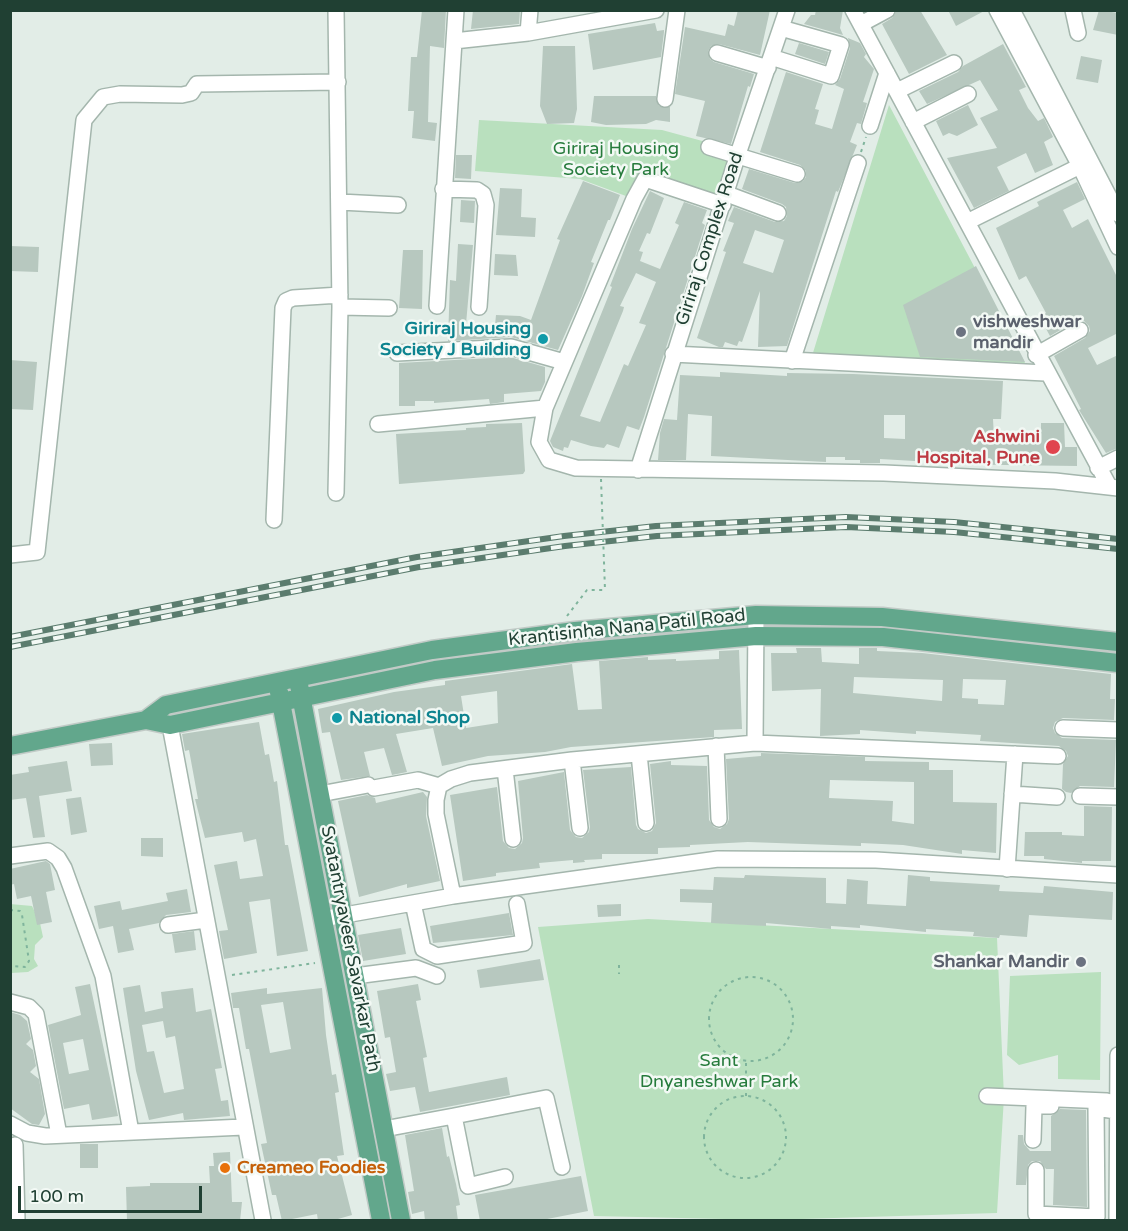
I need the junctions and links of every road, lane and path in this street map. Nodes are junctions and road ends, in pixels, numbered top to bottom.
1 (336, 10) edge
2 (456, 10) edge
3 (530, 10) edge
4 (656, 10) edge
5 (677, 10) edge
6 (787, 10) edge
7 (853, 10) edge
8 (886, 10) edge
9 (997, 10) edge
10 (1012, 10) edge
11 (1073, 10) edge
12 (861, 24) junction
13 (781, 28) junction
14 (528, 33) junction
15 (1078, 33) dead end
16 (454, 40) junction
17 (717, 53) dead end
18 (769, 63) junction
19 (954, 63) dead end
20 (887, 73) junction
21 (338, 82) junction
22 (897, 91) junction
23 (968, 94) dead end
24 (665, 99) dead end
25 (913, 122) junction
26 (870, 126) joint
27 (709, 147) dead end
28 (738, 155) junction
29 (858, 163) joint
30 (1080, 166) junction
31 (797, 174) dead end
32 (443, 189) junction
33 (725, 200) junction
34 (340, 202) junction
35 (398, 205) dead end
36 (778, 213) dead end
37 (1118, 214) edge
38 (967, 222) junction
39 (1118, 247) edge
40 (340, 301) junction
41 (437, 306) dead end
42 (479, 306) dead end
43 (389, 308) dead end
44 (1080, 330) dead end
45 (398, 353) dead end
46 (673, 354) junction
47 (1036, 355) junction
48 (792, 361) junction
49 (564, 362) junction
50 (1045, 373) junction
51 (545, 408) junction
52 (378, 424) dead end
53 (1118, 458) edge
54 (1098, 468) junction
55 (638, 470) junction
56 (601, 479) dead end
57 (1113, 487) edge
58 (336, 493) dead end
59 (274, 520) dead end
60 (10, 555) edge
61 (756, 615) junction
62 (561, 633) junction
63 (756, 636) junction
64 (1118, 642) edge
65 (1118, 663) edge
66 (297, 678) junction
67 (277, 682) junction
68 (301, 698) junction
69 (281, 702) junction
70 (146, 720) junction
71 (170, 725) junction
72 (1064, 728) dead end
73 (1118, 730) edge
74 (755, 743) junction
75 (10, 746) edge
76 (716, 746) junction
77 (639, 754) junction
78 (1015, 754) junction
79 (1058, 756) dead end
80 (572, 760) junction
81 (505, 769) junction
82 (439, 786) junction
83 (320, 794) junction
84 (1012, 794) junction
85 (1080, 796) dead end
86 (1057, 797) dead end
87 (1118, 797) edge
88 (719, 819) dead end
89 (646, 823) dead end
90 (580, 828) dead end
91 (513, 839) dead end
92 (10, 856) edge
93 (1007, 869) junction
94 (1118, 875) edge
95 (453, 896) junction
96 (413, 903) junction
97 (517, 904) dead end
98 (10, 910) edge
99 (344, 916) junction
100 (322, 919) junction
101 (206, 920) junction
102 (168, 925) dead end
103 (330, 961) junction
104 (619, 965) dead end
105 (10, 966) edge
106 (619, 974) dead end
107 (356, 976) junction
108 (437, 976) dead end
109 (217, 977) junction
110 (10, 1002) edge
111 (1118, 1054) edge
112 (746, 1060) junction
113 (746, 1096) junction
114 (987, 1096) dead end
115 (1116, 1107) junction
116 (1096, 1108) junction
117 (454, 1116) junction
118 (10, 1124) edge
119 (362, 1125) junction
120 (383, 1125) junction
121 (244, 1127) junction
122 (130, 1132) junction
123 (27, 1133) junction
124 (59, 1135) junction
125 (1033, 1140) dead end
126 (13, 1148) edge
127 (562, 1167) dead end
128 (1036, 1170) dead end
129 (505, 1177) dead end
130 (1097, 1217) junction
131 (1116, 1219) edge
132 (17, 1221) edge
133 (263, 1221) edge
134 (381, 1221) edge
135 (401, 1221) edge

1 - 21 street
2 - 16 street
3 - 14 street
4 - 14 street
5 - 24 street
6 - 13 street, Giriraj Complex Road
7 - 12 street
8 - 12 street
9 - 30 street
10 - 37 street
11 - 15 street
12 - 20 street
13 - 18 street, Giriraj Complex Road
13 - 18 street
14 - 16 street
16 - 32 street
17 - 18 street
18 - 28 street, Giriraj Complex Road
19 - 22 street
20 - 22 street
20 - 26 street
21 - 34 street
21 - 60 street
22 - 25 street
23 - 25 street
25 - 38 street
26 - 29 path
27 - 28 street
28 - 31 street
28 - 33 street, Giriraj Complex Road
29 - 48 street
30 - 38 street
30 - 39 street
32 - 41 street
32 - 42 street
33 - 36 street
33 - 46 street, Giriraj Complex Road
33 - 49 street
34 - 35 street
34 - 40 street
38 - 47 street
40 - 43 street
40 - 58 street
40 - 59 street
44 - 47 street
45 - 49 street
46 - 48 street
46 - 55 street, Giriraj Complex Road
47 - 50 street
48 - 50 street
49 - 51 street
50 - 54 street
51 - 52 street
51 - 55 street
53 - 54 street
54 - 57 street
55 - 57 street
56 - 62 path, bridge
61 - 62 main road, Krantisinha Nana Patil Road
61 - 63 street
61 - 64 main road, Krantisinha Nana Patil Road
62 - 66 main road, Krantisinha Nana Patil Road
63 - 65 main road, Krantisinha Nana Patil Road
63 - 68 main road, Krantisinha Nana Patil Road
63 - 74 street
66 - 67 main road, Krantisinha Nana Patil Road
66 - 68 main road, Svatantryaveer Savarkar Path
67 - 69 main road, Svatantryaveer Savarkar Path
67 - 70 main road, Krantisinha Nana Patil Road
68 - 69 main road, Krantisinha Nana Patil Road
68 - 83 main road, Svatantryaveer Savarkar Path
69 - 71 main road, Krantisinha Nana Patil Road
69 - 100 main road, Svatantryaveer Savarkar Path
70 - 71 main road, Krantisinha Nana Patil Road
70 - 75 main road, Krantisinha Nana Patil Road
71 - 101 street
72 - 73 street
74 - 76 street
74 - 78 street
76 - 77 street
76 - 88 street
77 - 80 street
77 - 89 street
78 - 79 street
78 - 84 street
80 - 81 street
80 - 90 street
81 - 82 street
81 - 91 street
82 - 83 street
82 - 95 street
83 - 99 main road, Svatantryaveer Savarkar Path
84 - 86 street
84 - 93 street
85 - 87 street
92 - 122 street
93 - 94 street
93 - 95 street
95 - 96 street
96 - 97 street
96 - 99 street
98 - 105 path
99 - 100 street
99 - 107 main road, Svatantryaveer Savarkar Path
100 - 103 main road, Svatantryaveer Savarkar Path
101 - 102 street
101 - 109 street
103 - 109 path
103 - 119 main road, Svatantryaveer Savarkar Path
104 - 106 path
107 - 108 street
107 - 120 main road, Svatantryaveer Savarkar Path
109 - 121 street
110 - 124 street
111 - 115 street
112 - 112 path
112 - 113 path
113 - 113 path
114 - 115 street
115 - 116 street
115 - 131 street
116 - 125 street
116 - 130 street
117 - 120 street
117 - 127 street
117 - 129 street
118 - 123 street
119 - 120 main road
119 - 134 main road, Svatantryaveer Savarkar Path
120 - 135 main road, Svatantryaveer Savarkar Path
121 - 122 street
121 - 133 street
122 - 124 street
123 - 124 street
123 - 126 street
126 - 132 street
128 - 130 street
130 - 131 street

